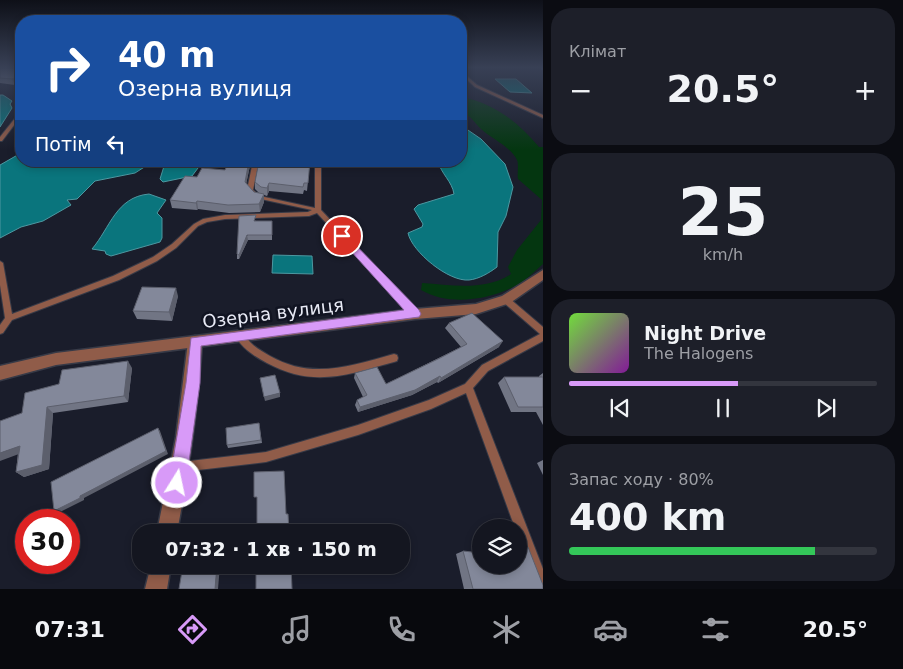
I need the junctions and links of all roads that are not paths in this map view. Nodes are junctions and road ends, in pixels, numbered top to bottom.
1 (497, 95) edge
2 (543, 116) edge
3 (15, 121) edge
4 (0, 140) edge
5 (255, 167) edge
6 (318, 167) edge
7 (318, 210) junction
8 (0, 263) edge
9 (543, 274) edge
10 (506, 300) junction
11 (415, 314) junction
12 (9, 318) junction
13 (0, 332) edge
14 (543, 332) edge
15 (238, 336) junction
16 (543, 337) edge
17 (195, 342) junction
18 (394, 358) dead end
19 (0, 373) edge
20 (468, 387) junction
21 (181, 467) junction
22 (169, 524) edge
23 (159, 574) edge
24 (543, 585) edge
25 (156, 589) edge

1 - 2 lane
3 - 4 lane
5 - 7 lane
6 - 7 lane
7 - 11 lane
7 - 12 lane
8 - 12 lane
9 - 10 street, Озерна вулиця
10 - 11 street, Озерна вулиця
10 - 14 lane
11 - 15 street, Озерна вулиця
12 - 13 lane
15 - 17 street, Озерна вулиця
15 - 18 lane
16 - 20 lane
17 - 19 street, Озерна вулиця
17 - 21 street
20 - 21 lane
20 - 24 lane
21 - 22 street
23 - 25 street

